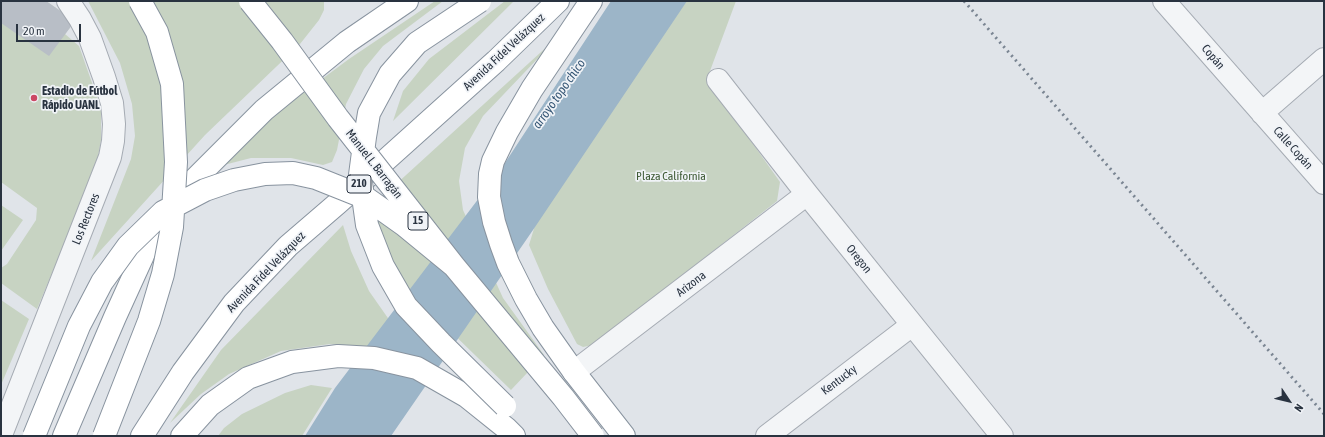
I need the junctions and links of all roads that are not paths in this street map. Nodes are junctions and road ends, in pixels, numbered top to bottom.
1 (68, 1) edge
2 (140, 1) edge
3 (250, 1) edge
4 (407, 1) edge
5 (480, 1) edge
6 (558, 1) edge
7 (591, 1) edge
8 (1164, 1) edge
9 (1324, 59) edge
10 (718, 80) dead end
11 (1262, 113) junction
12 (1324, 183) edge
13 (807, 194) junction
14 (454, 266) junction
15 (912, 325) junction
16 (574, 372) junction
17 (1, 435) edge
18 (34, 436) edge
19 (64, 436) edge
20 (104, 436) edge
21 (142, 436) edge
22 (182, 436) edge
23 (514, 436) edge
24 (529, 436) edge
25 (593, 436) edge
26 (624, 436) edge
27 (767, 436) edge
28 (1002, 436) edge

1 - 17 street, Los Rectores
2 - 20 highway, bridge
3 - 14 highway, Manuel L. Barragán / 15, bridge
4 - 19 highway
5 - 24 highway, bridge
6 - 21 highway, Avenida Fidel Velázquez / 210
7 - 16 highway
8 - 11 street, Copán
9 - 11 street
10 - 13 street, Oregon
11 - 12 street, Calle Copán
13 - 15 street, Oregon
13 - 16 street, Arizona
14 - 18 highway, bridge
14 - 25 highway, Manuel L. Barragán / 15, bridge
15 - 27 street, Kentucky
15 - 28 street, Oregon
16 - 26 highway
22 - 23 highway

